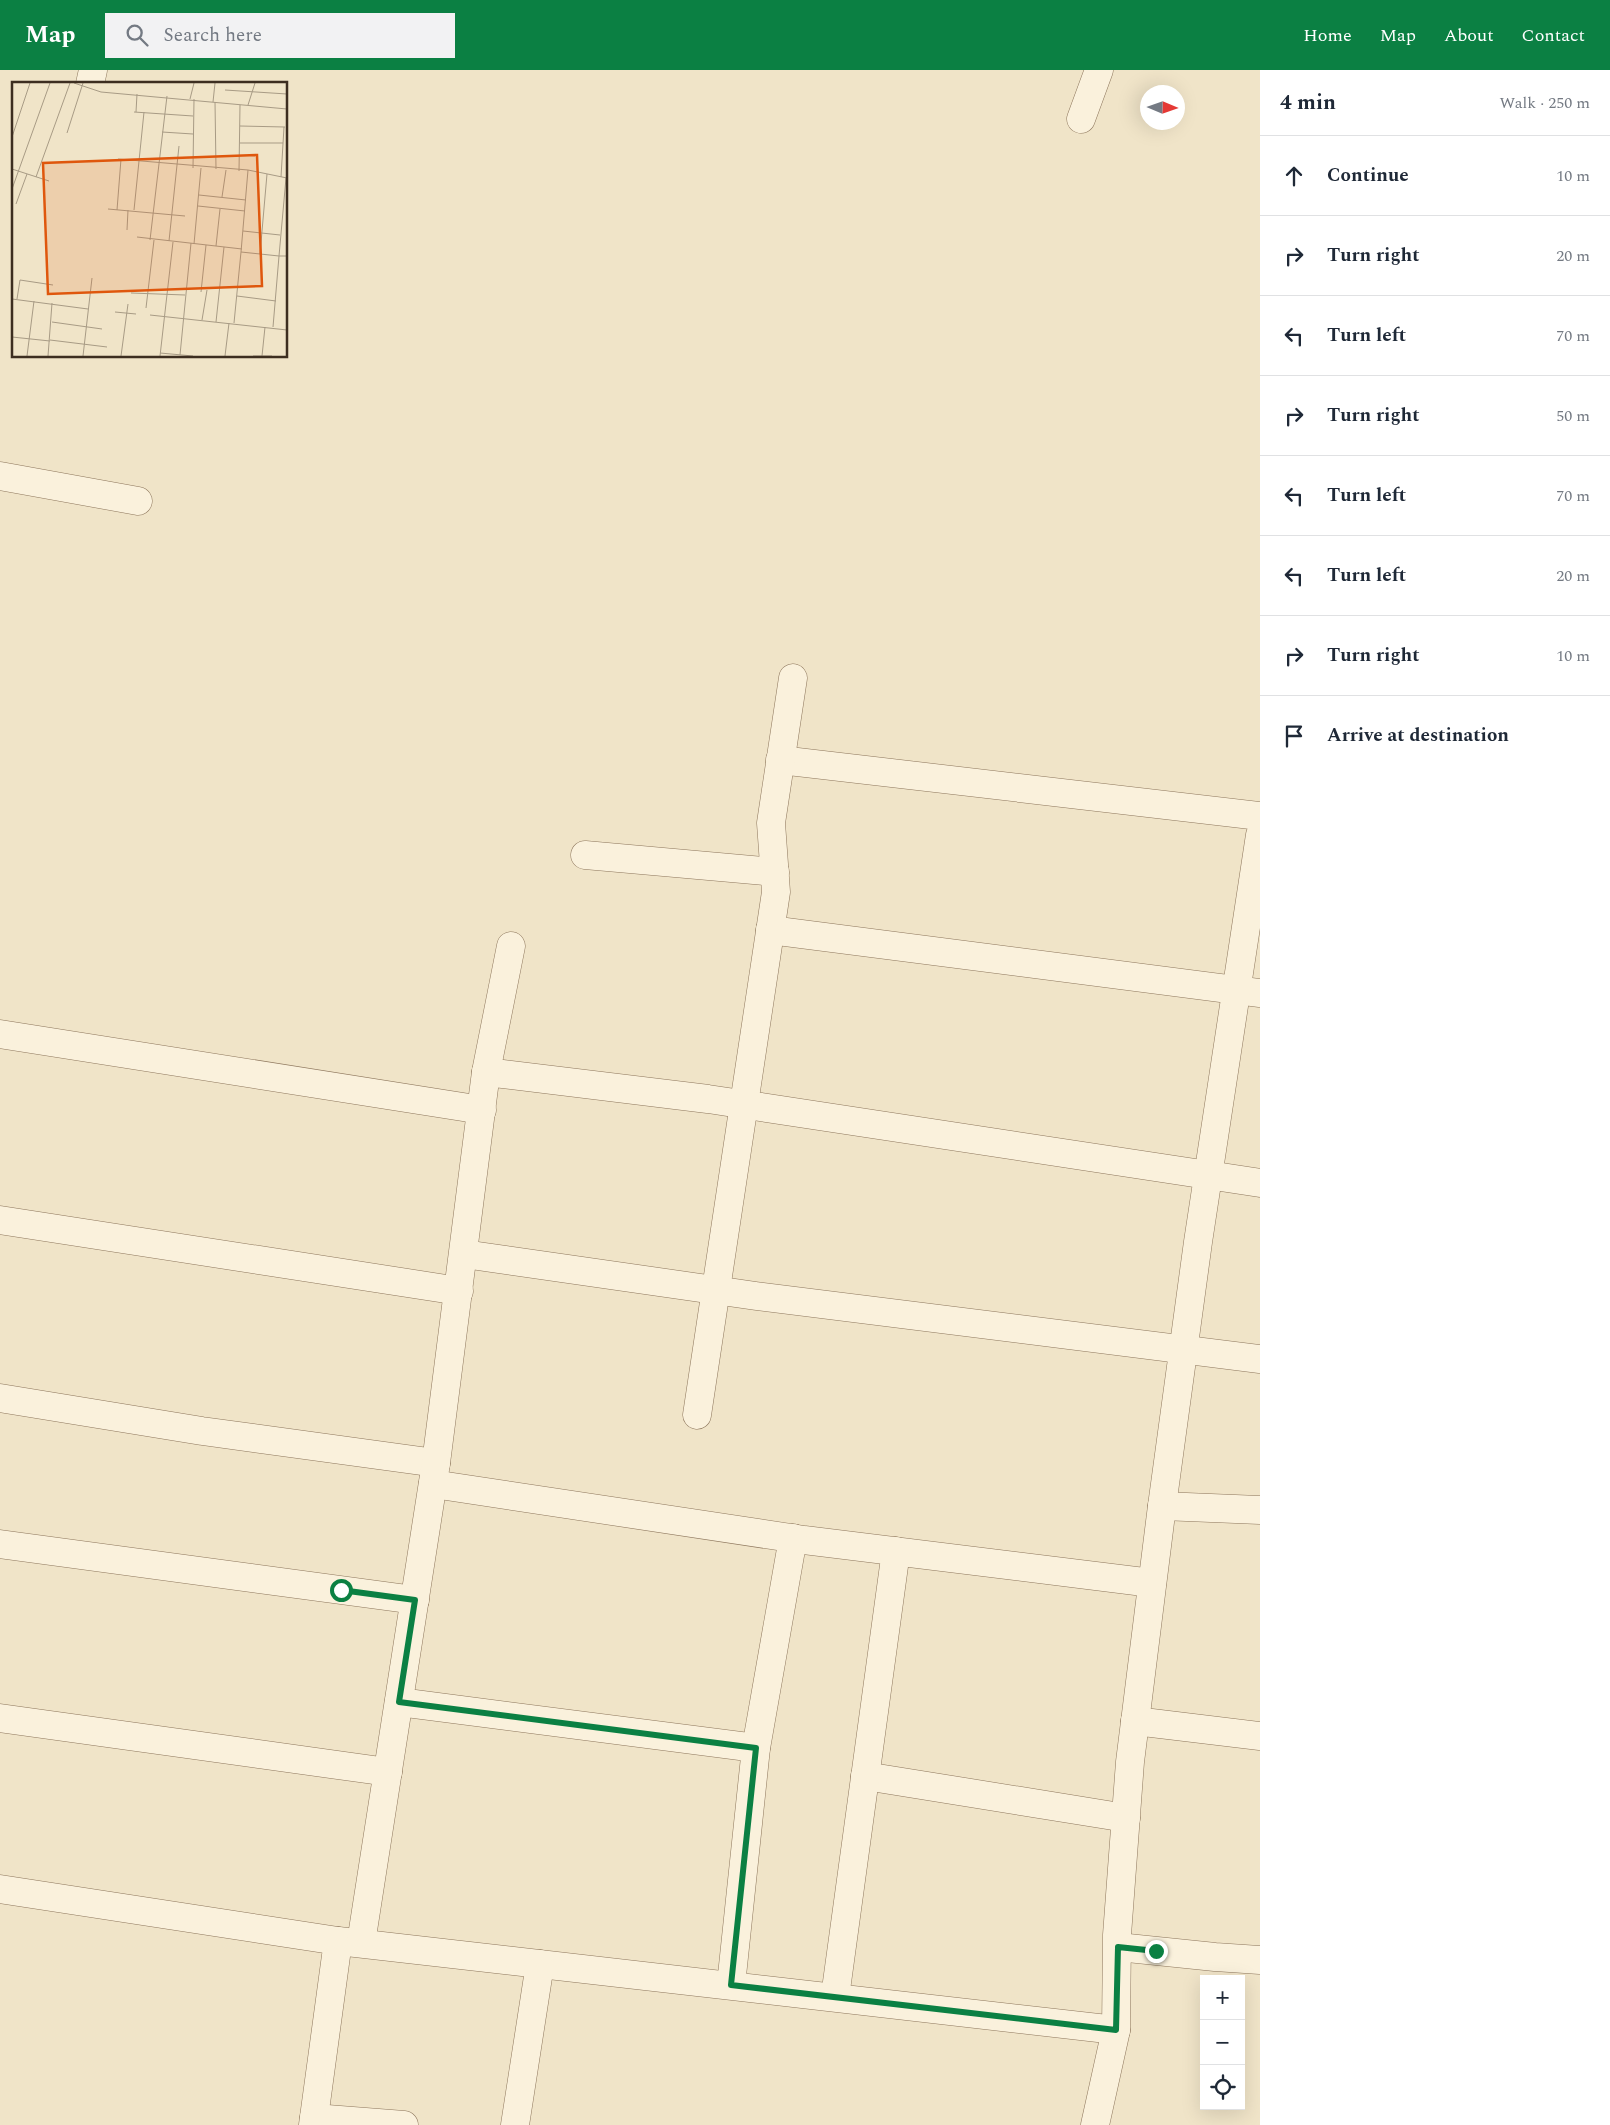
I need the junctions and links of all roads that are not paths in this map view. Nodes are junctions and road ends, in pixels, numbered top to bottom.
1 (1099, 70) edge
2 (1081, 119) dead end
3 (0, 476) edge
4 (138, 501) dead end
5 (793, 678) dead end
6 (780, 760) junction
7 (1260, 816) edge
8 (1260, 835) edge
9 (585, 855) dead end
10 (775, 872) junction
11 (770, 930) junction
12 (511, 946) dead end
13 (1248, 992) edge
14 (0, 1034) edge
15 (486, 1072) junction
16 (743, 1104) junction
17 (482, 1110) junction
18 (1208, 1175) junction
19 (1260, 1183) edge
20 (0, 1220) edge
21 (464, 1254) junction
22 (714, 1290) junction
23 (459, 1291) junction
24 (1183, 1348) junction
25 (1260, 1359) edge
26 (0, 1398) edge
27 (697, 1415) dead end
28 (434, 1473) junction
29 (1162, 1506) junction
30 (1260, 1510) edge
31 (793, 1538) junction
32 (0, 1544) edge
33 (896, 1551) junction
34 (1152, 1583) junction
35 (415, 1600) junction
36 (399, 1702) junction
37 (0, 1718) edge
38 (1135, 1720) junction
39 (1260, 1736) edge
40 (756, 1748) junction
41 (388, 1772) junction
42 (866, 1776) junction
43 (1126, 1818) junction
44 (0, 1889) edge
45 (349, 1942) junction
46 (1118, 1947) junction
47 (1260, 1960) edge
48 (540, 1964) junction
49 (731, 1985) junction
50 (835, 1998) junction
51 (1116, 2030) junction
52 (314, 2121) edge
53 (404, 2125) edge
54 (515, 2125) edge
55 (1095, 2125) edge

1 - 2 street
3 - 4 street
5 - 6 street
6 - 7 street
6 - 10 street
8 - 13 street
9 - 10 street
10 - 11 street
11 - 13 street
11 - 16 street
12 - 15 street
13 - 18 street
14 - 17 street
15 - 16 street
15 - 17 street
16 - 18 street
16 - 22 street
17 - 21 street
18 - 19 street
18 - 24 street
20 - 23 street
21 - 22 street
21 - 23 street
22 - 24 street
22 - 27 street
23 - 28 street
24 - 25 street
24 - 29 street
26 - 28 street
28 - 31 street
28 - 35 street
29 - 30 street
29 - 34 street
31 - 33 street
31 - 40 street
32 - 35 street
33 - 34 street
33 - 42 street
34 - 38 street
35 - 36 street
36 - 40 street
36 - 41 street
37 - 41 street
38 - 39 street
38 - 43 street
40 - 49 street
41 - 45 street
42 - 43 street
42 - 50 street
43 - 46 street
44 - 45 street
45 - 48 street
45 - 52 street
46 - 47 street
46 - 51 street
48 - 49 street
48 - 54 street
49 - 50 street
50 - 51 street
51 - 55 street
52 - 53 street

